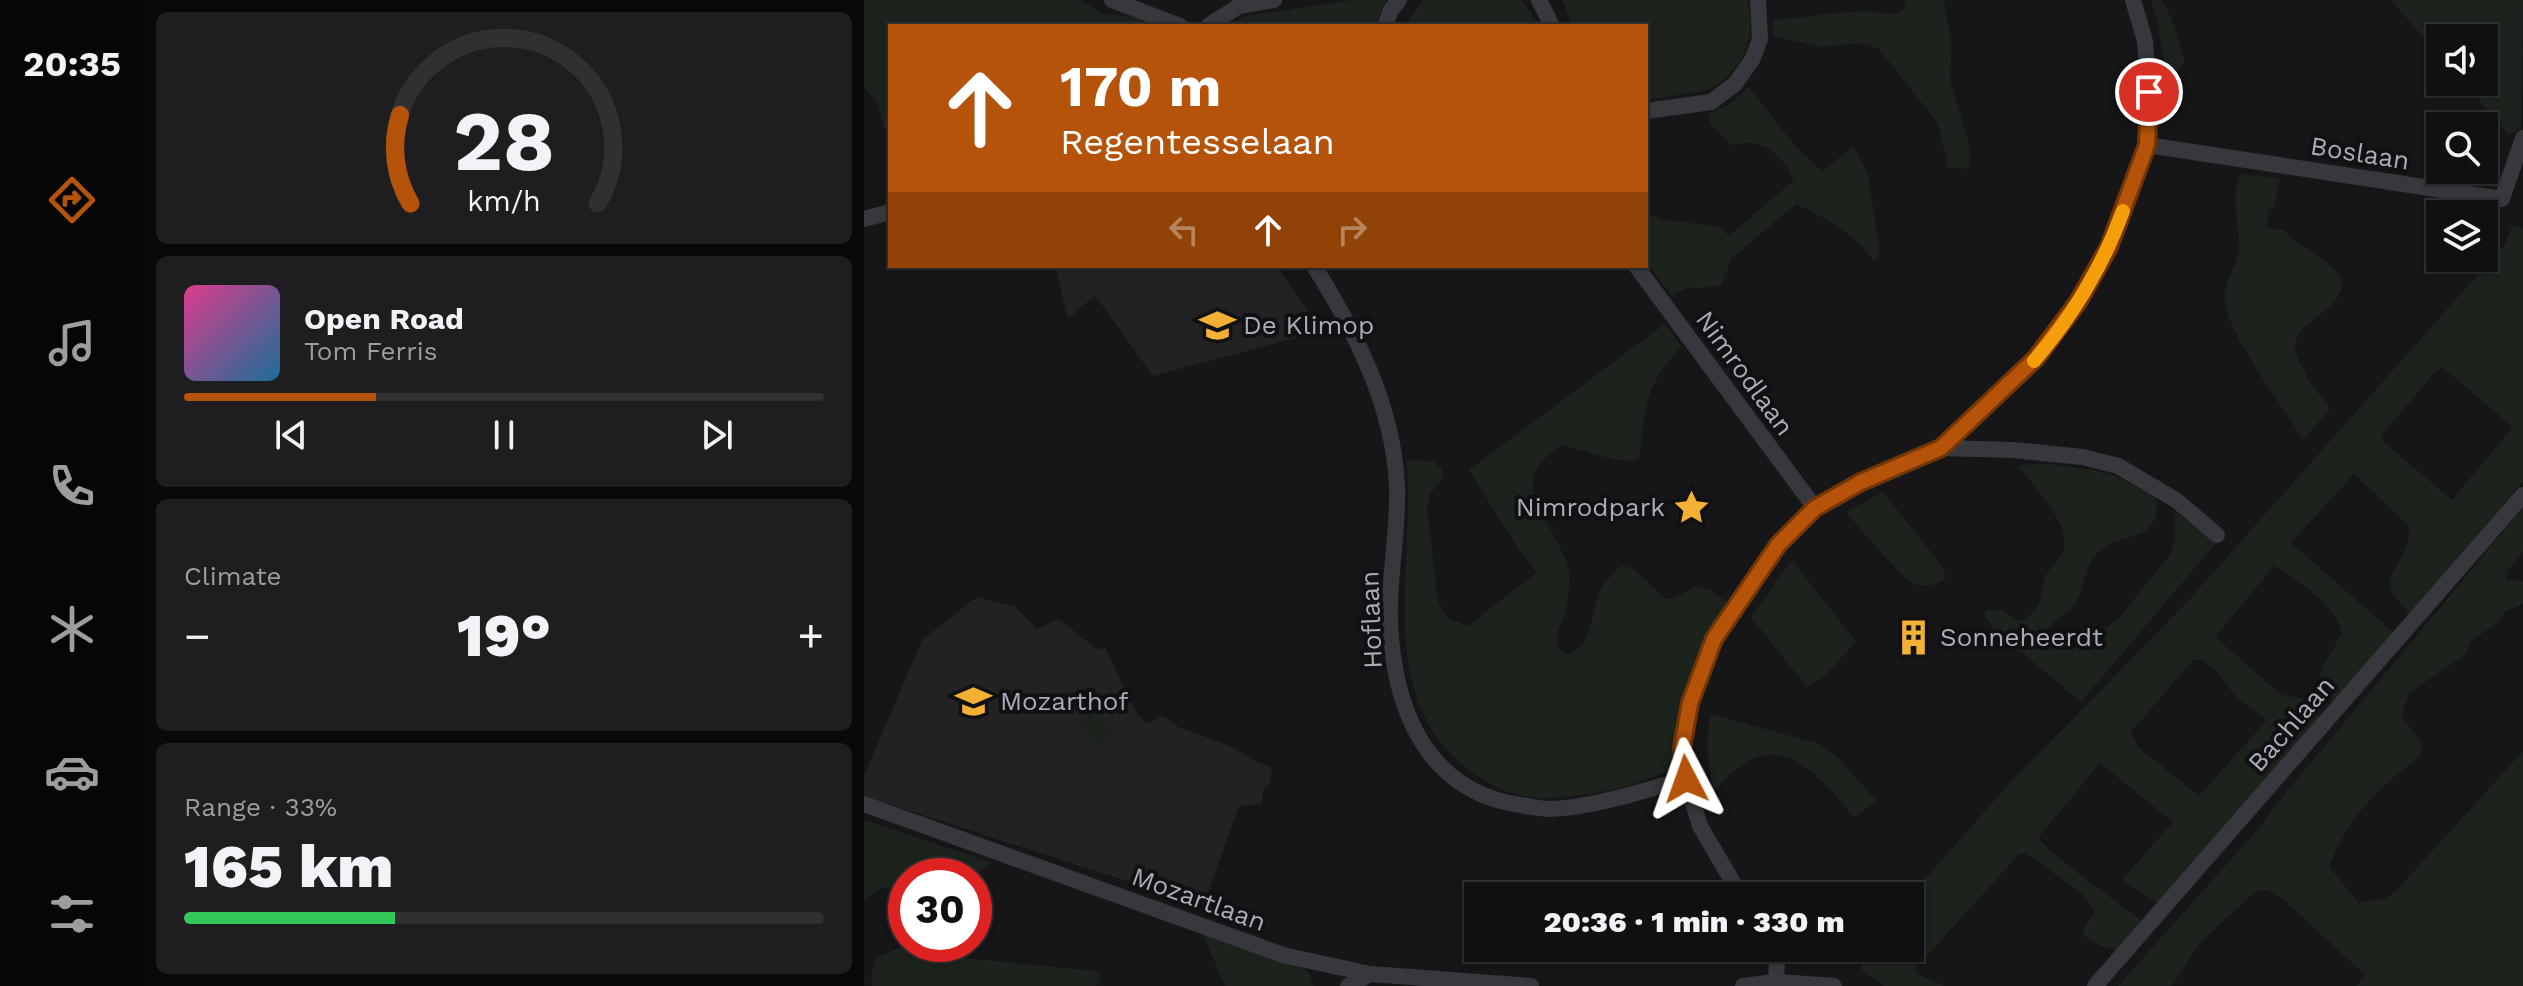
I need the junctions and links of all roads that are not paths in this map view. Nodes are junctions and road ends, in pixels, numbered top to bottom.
1 (1112, 0) edge
2 (1274, 0) edge
3 (1399, 0) edge
4 (1539, 0) edge
5 (1758, 0) edge
6 (2133, 0) edge
7 (1175, 24) edge
8 (1211, 24) edge
9 (1386, 24) edge
10 (1551, 24) edge
11 (1648, 111) edge
12 (2523, 138) edge
13 (2147, 145) junction
14 (2510, 180) junction
15 (2523, 194) edge
16 (888, 213) edge
17 (864, 219) edge
18 (1315, 268) edge
19 (1637, 268) edge
20 (1941, 448) junction
21 (2523, 495) edge
22 (1815, 508) junction
23 (2217, 535) dead end
24 (1686, 779) junction
25 (864, 804) edge
26 (1733, 882) edge
27 (1777, 962) edge
28 (1370, 974) junction
29 (1776, 982) junction
30 (1348, 986) edge
31 (1531, 986) edge
32 (1743, 986) edge
33 (1834, 986) edge
34 (2095, 986) edge

1 - 7 street
2 - 8 street
3 - 9 street
4 - 10 street
5 - 11 street
6 - 13 street
12 - 14 street
13 - 14 street, Boslaan
13 - 20 street
14 - 15 street
16 - 17 street
18 - 24 street, Hoflaan
19 - 22 street, Nimrodlaan
20 - 22 street
20 - 23 street
21 - 34 street, Bachlaan
22 - 24 street
24 - 26 street
25 - 28 street, Mozartlaan
27 - 29 street
28 - 30 street
28 - 31 street, Mozartlaan
29 - 32 street
29 - 33 street

